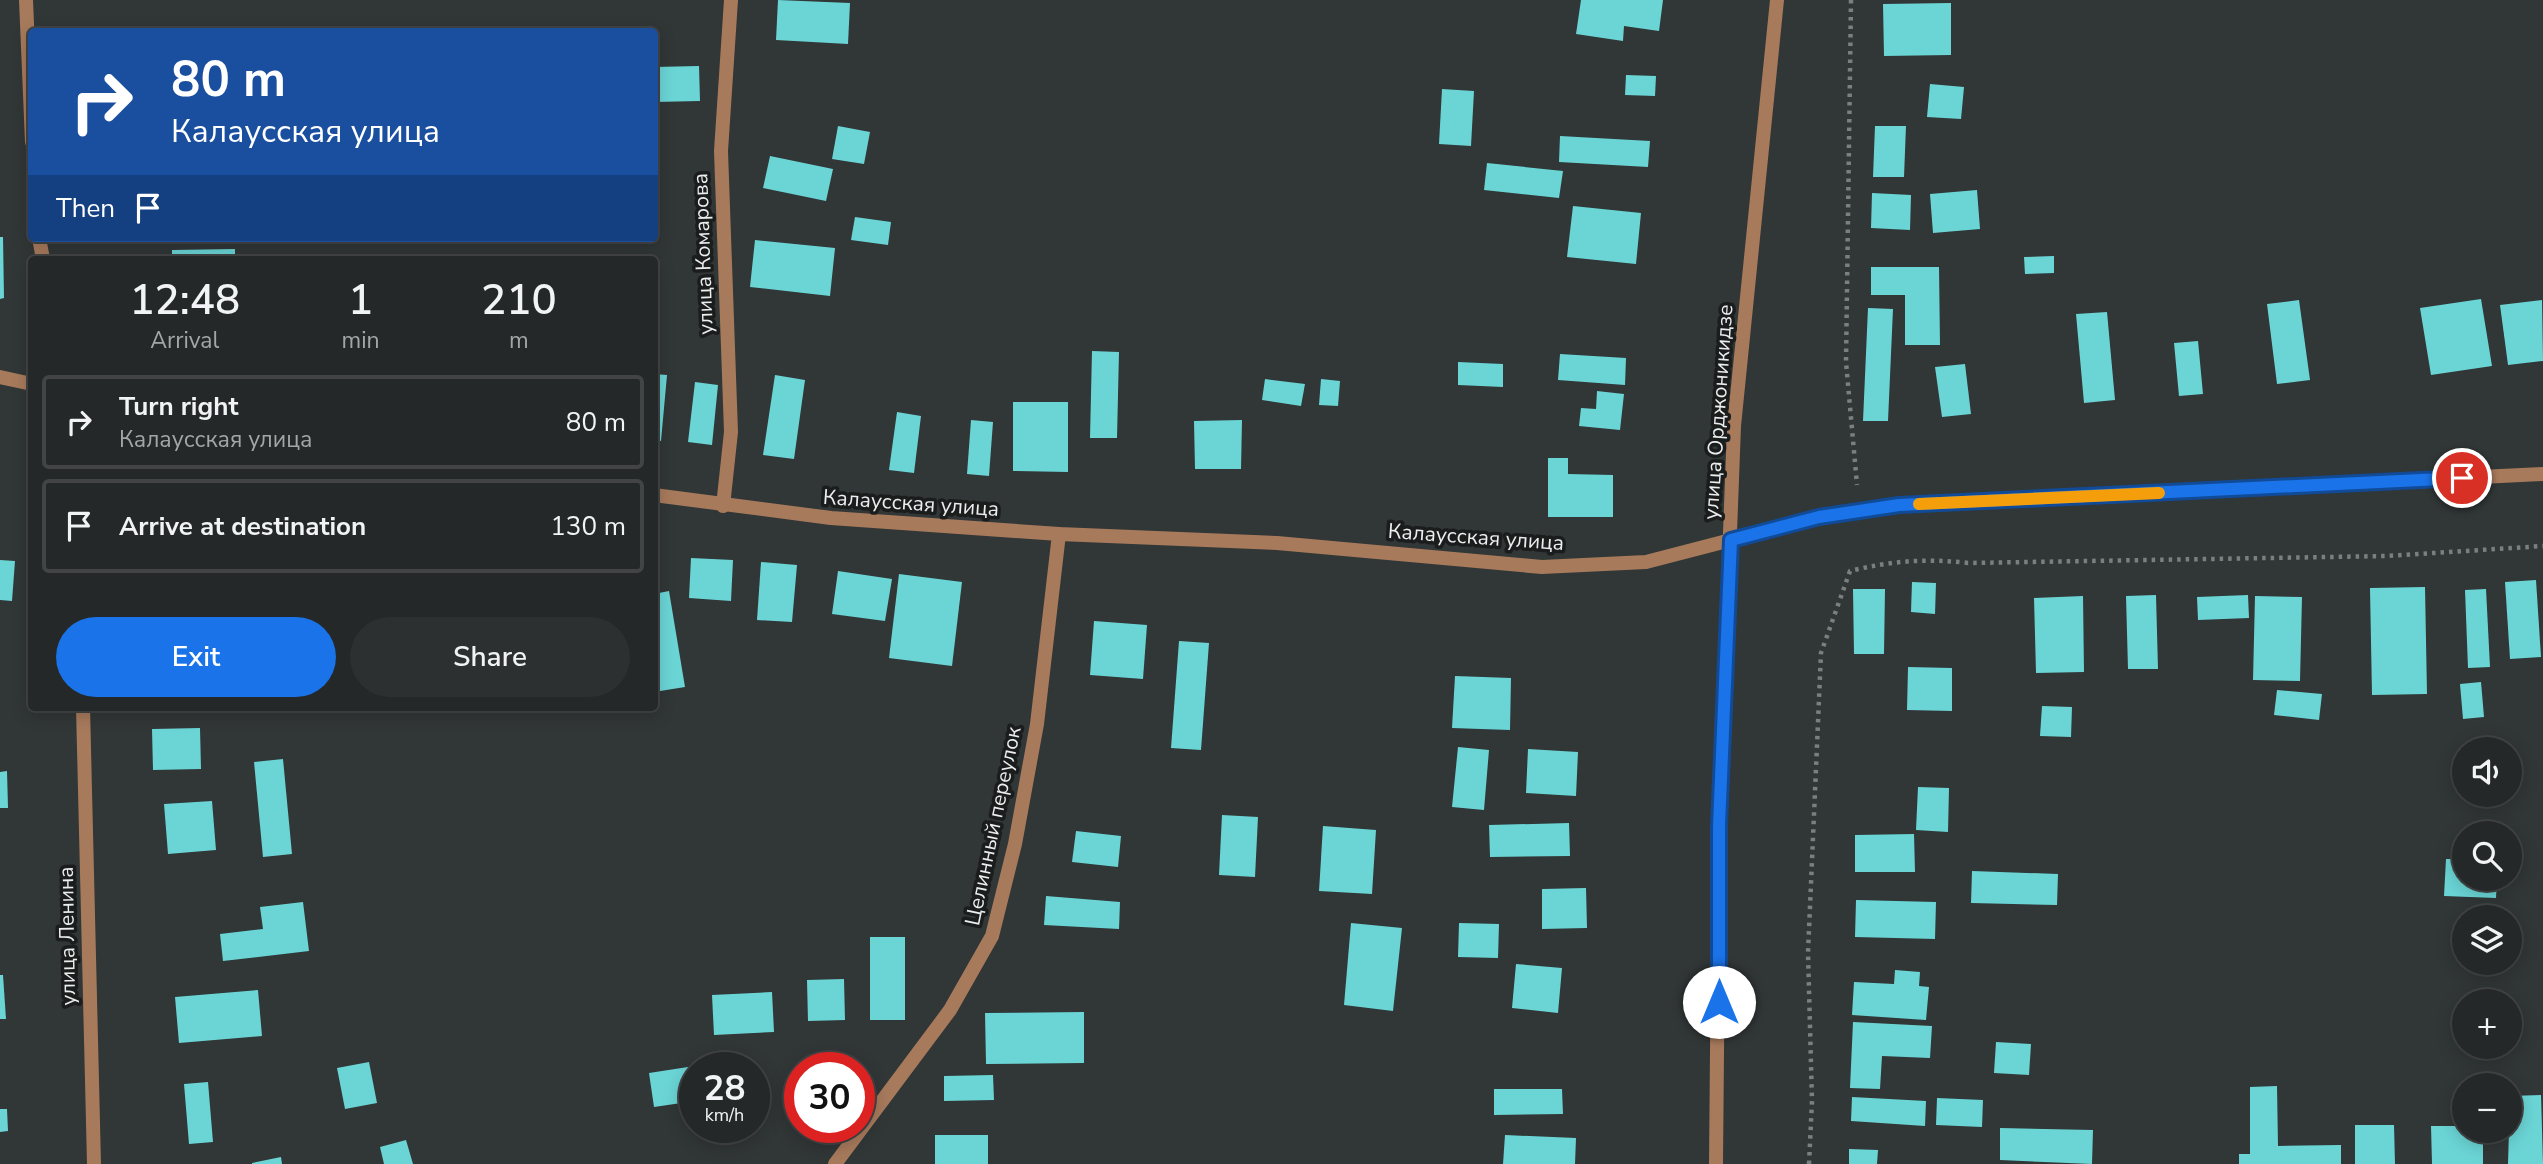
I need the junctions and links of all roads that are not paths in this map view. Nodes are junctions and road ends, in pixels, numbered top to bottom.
1 (26, 0) edge
2 (731, 0) edge
3 (1777, 0) edge
4 (28, 47) edge
5 (0, 377) edge
6 (28, 383) edge
7 (2543, 474) edge
8 (658, 496) edge
9 (723, 506) junction
10 (1059, 534) junction
11 (1731, 540) junction
12 (83, 711) edge
13 (94, 1164) edge
14 (835, 1164) edge
15 (1716, 1164) edge

1 - 4 street
2 - 9 street, улица Комарова
3 - 11 street, улица Орджоникидзе
5 - 6 street
7 - 11 street, Калаусская улица
8 - 9 street, Калаусская улица
9 - 10 street, Калаусская улица
10 - 11 street, Калаусская улица
10 - 14 street, Целинный переулок
11 - 15 street, улица Орджоникидзе
12 - 13 street, улица Ленина

